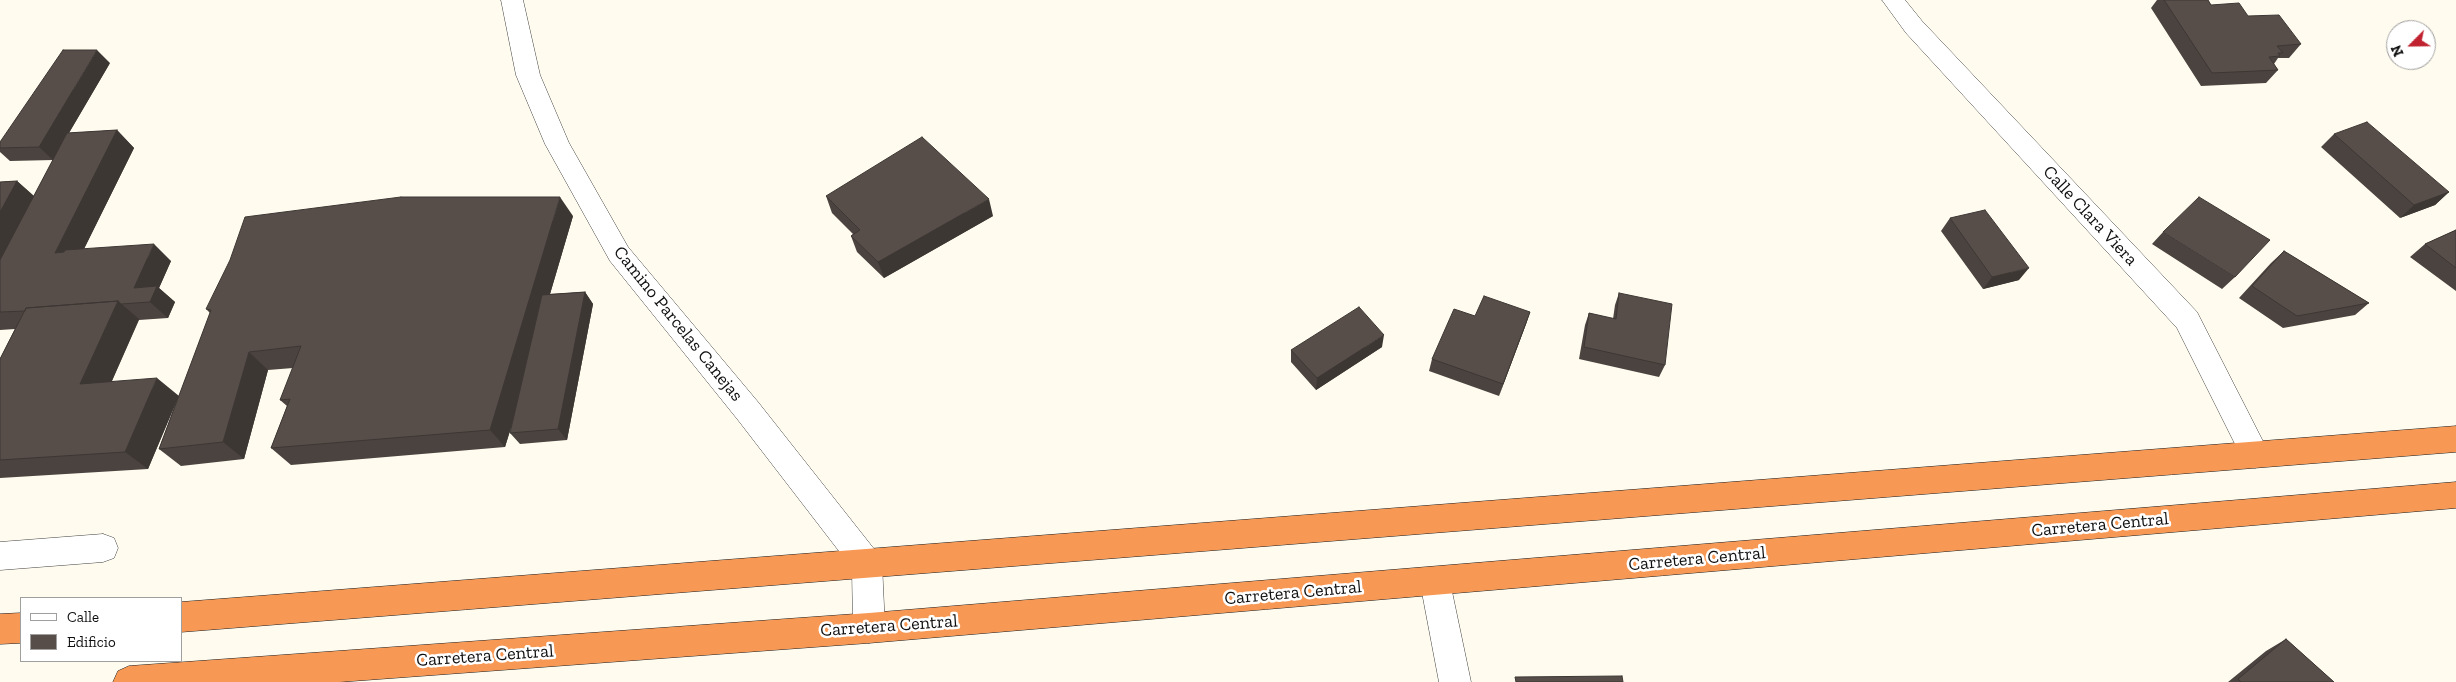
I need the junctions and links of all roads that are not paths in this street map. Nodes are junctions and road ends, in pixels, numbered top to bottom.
1 (512, 0) edge
2 (1893, 0) edge
3 (2456, 439) edge
4 (2255, 455) junction
5 (2456, 495) edge
6 (103, 548) dead end
7 (0, 556) edge
8 (868, 564) junction
9 (1434, 582) junction
10 (182, 617) edge
11 (20, 628) edge
12 (870, 628) junction
13 (0, 629) edge
14 (129, 682) edge
15 (1455, 682) edge

1 - 8 street, Camino Parcelas Canejas
2 - 4 street, Calle Clara Viera
3 - 4 highway
4 - 8 highway
5 - 9 highway, Carretera Central
6 - 7 street
8 - 10 highway
8 - 12 street
9 - 12 highway, Carretera Central
9 - 15 street
11 - 13 highway
12 - 14 highway, Carretera Central

